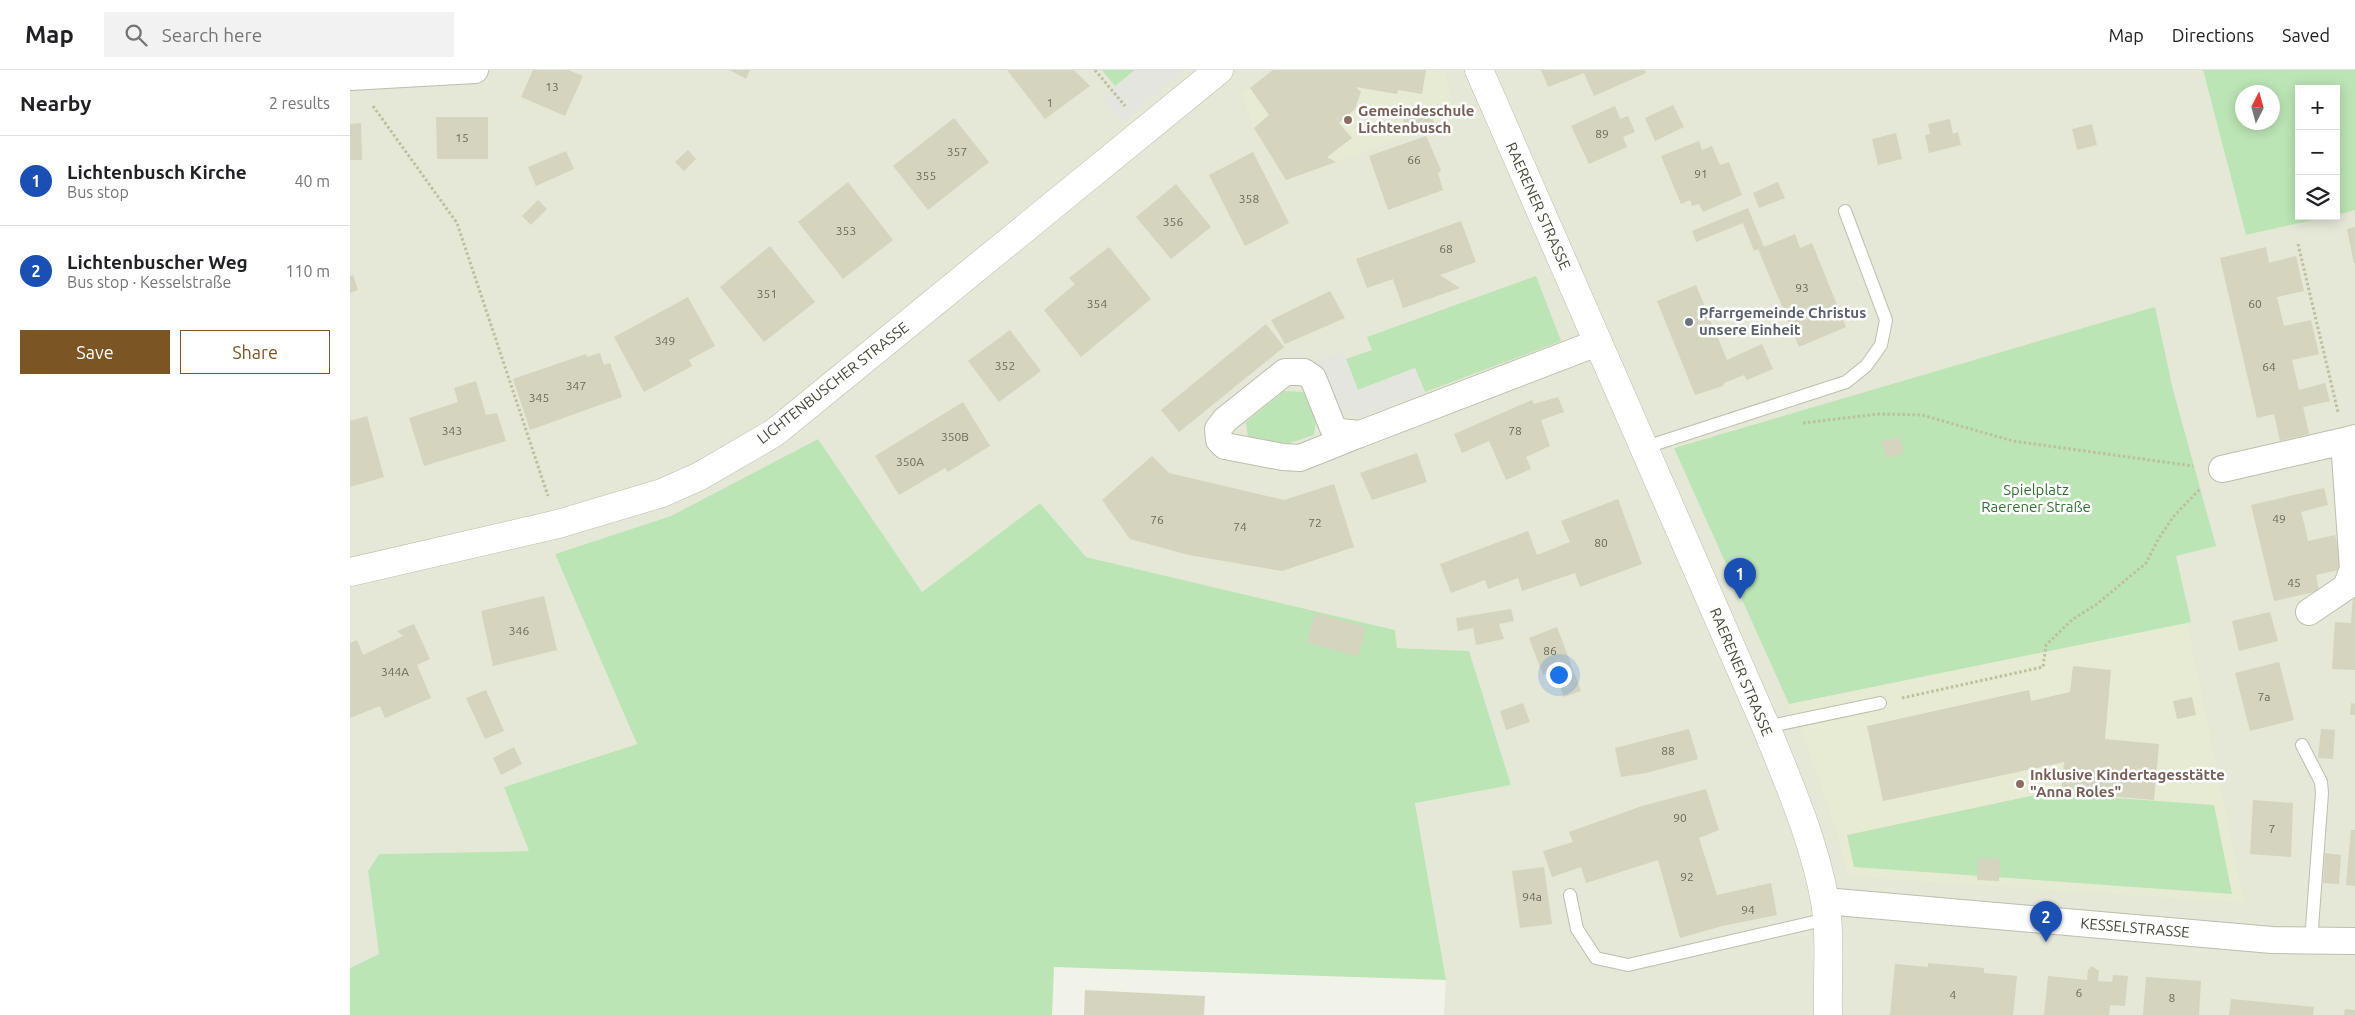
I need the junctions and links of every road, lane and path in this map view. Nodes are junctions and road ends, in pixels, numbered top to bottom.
1 (475, 70) edge
2 (1095, 70) edge
3 (1219, 70) edge
4 (1478, 70) edge
5 (351, 77) edge
6 (1112, 90) dead end
7 (1845, 211) dead end
8 (2298, 244) dead end
9 (1597, 343) junction
10 (1780, 404) junction
11 (1360, 434) junction
12 (2350, 439) edge
13 (1644, 448) junction
14 (2222, 469) junction
15 (558, 524) junction
16 (350, 572) edge
17 (2308, 612) dead end
18 (1880, 703) joint
19 (1766, 727) junction
20 (2302, 745) dead end
21 (1570, 895) dead end
22 (1826, 910) junction
23 (2311, 941) junction
24 (2355, 942) edge
25 (1828, 1015) edge

1 - 5 street
2 - 6 path
3 - 15 street, LICHTENBUSCHER STRASSE
4 - 9 street, RAERENER STRASSE
5 - 15 path
7 - 10 lane
8 - 12 path
9 - 11 street
9 - 13 street, RAERENER STRASSE
10 - 13 lane
10 - 14 path
11 - 11 street
12 - 14 street
12 - 17 street
13 - 19 street, RAERENER STRASSE
14 - 18 path
15 - 16 street, LICHTENBUSCHER STRASSE
18 - 19 lane
19 - 22 street, RAERENER STRASSE
20 - 23 lane
21 - 22 lane
22 - 23 street, KESSELSTRASSE
22 - 25 street, RAERENER STRASSE
23 - 24 street, KESSELSTRASSE

